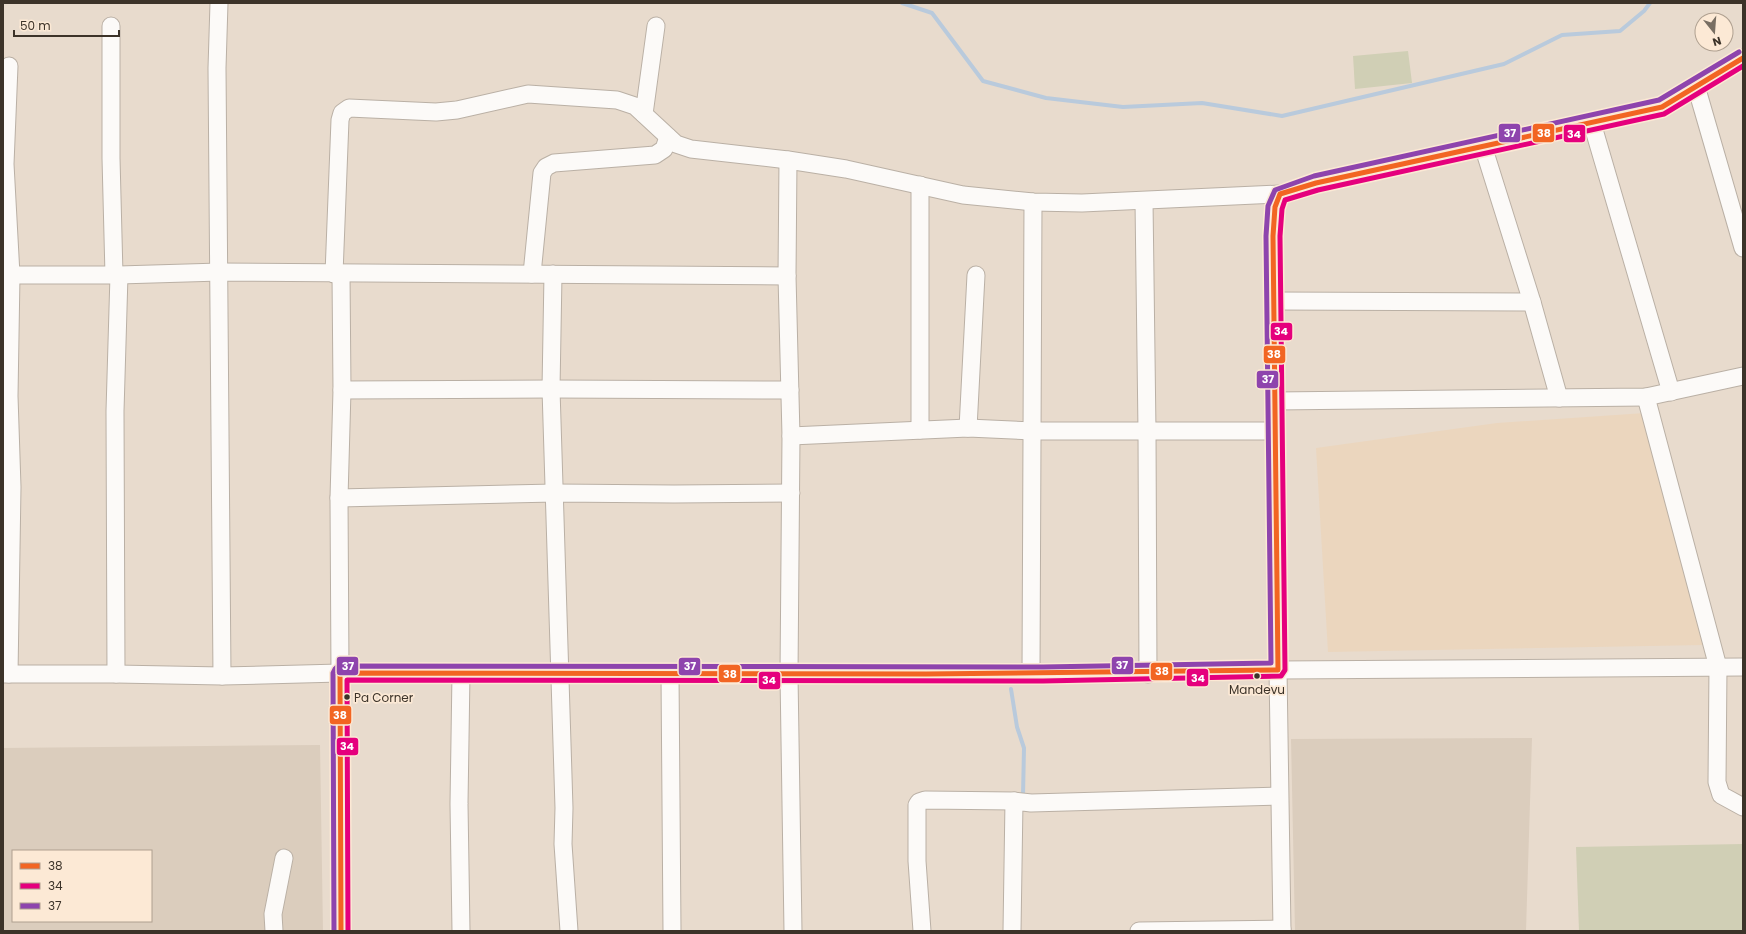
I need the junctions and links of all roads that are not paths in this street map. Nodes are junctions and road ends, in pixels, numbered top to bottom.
1 (219, 3) edge
2 (111, 26) dead end
3 (656, 26) dead end
4 (1743, 58) edge
5 (8, 66) dead end
6 (1696, 86) junction
7 (644, 114) junction
8 (1592, 123) junction
9 (668, 137) junction
10 (1483, 146) junction
11 (788, 160) junction
12 (920, 186) junction
13 (1280, 194) junction
14 (1144, 201) junction
15 (1034, 202) junction
16 (1743, 248) edge
17 (220, 272) junction
18 (337, 274) junction
19 (532, 274) junction
20 (553, 274) junction
21 (11, 275) junction
22 (116, 275) junction
23 (976, 275) dead end
24 (787, 276) junction
25 (1274, 301) junction
26 (1532, 302) junction
27 (1743, 376) edge
28 (551, 389) junction
29 (342, 390) junction
30 (790, 390) junction
31 (1671, 392) junction
32 (1559, 398) junction
33 (1646, 398) junction
34 (1275, 401) junction
35 (968, 428) junction
36 (920, 430) junction
37 (1033, 431) junction
38 (1147, 431) junction
39 (1275, 431) junction
40 (791, 436) junction
41 (554, 493) junction
42 (791, 493) junction
43 (339, 498) junction
44 (1718, 667) junction
45 (1743, 667) edge
46 (1278, 670) junction
47 (340, 673) junction
48 (461, 673) junction
49 (6, 674) edge
50 (116, 674) junction
51 (559, 674) junction
52 (670, 674) junction
53 (1031, 674) junction
54 (1148, 674) junction
55 (222, 676) junction
56 (789, 676) junction
57 (1279, 796) junction
58 (1014, 801) junction
59 (1743, 807) edge
60 (284, 858) dead end
61 (1282, 930) edge
62 (274, 931) edge
63 (341, 931) edge
64 (461, 931) edge
65 (569, 931) edge
66 (672, 931) edge
67 (793, 931) edge
68 (922, 931) edge
69 (1012, 931) edge
70 (1139, 931) edge
71 (1157, 931) edge

1 - 17 street
2 - 22 street
3 - 7 street
4 - 6 street
5 - 21 street
6 - 8 street
6 - 16 street
7 - 9 street
7 - 18 street
8 - 10 street
8 - 31 street
9 - 11 street
9 - 19 street
10 - 13 street
10 - 26 street
11 - 12 street
11 - 24 street
12 - 15 street
12 - 36 street
13 - 14 street
13 - 25 street
14 - 15 street
14 - 38 street
15 - 37 street
17 - 18 street
17 - 22 street
17 - 55 street
18 - 19 street
18 - 29 street
19 - 20 street
20 - 24 street
20 - 28 street
21 - 22 street
21 - 49 street
22 - 50 street
23 - 35 street
24 - 30 street
25 - 26 street
25 - 34 street
26 - 32 street
27 - 31 street
28 - 29 street
28 - 30 street
28 - 41 street
29 - 43 street
30 - 40 street
31 - 33 street
32 - 33 street
32 - 34 street
33 - 44 street
34 - 39 street
35 - 36 street
35 - 37 street
36 - 40 street
37 - 38 street
37 - 53 street
38 - 39 street
38 - 54 street
39 - 46 street
40 - 42 street
41 - 42 street
41 - 43 street
41 - 51 street
42 - 56 street
43 - 47 street
44 - 45 street
44 - 46 street
44 - 59 street
46 - 54 street
46 - 57 street
47 - 48 street
47 - 55 street
47 - 63 street
48 - 51 street
48 - 64 street
49 - 50 street
50 - 55 street
51 - 52 street
51 - 65 street
52 - 56 street
52 - 66 street
53 - 54 street
53 - 56 street
56 - 67 street
57 - 58 street
57 - 61 street
58 - 68 street
58 - 69 street
60 - 62 street
61 - 71 street
70 - 71 street

